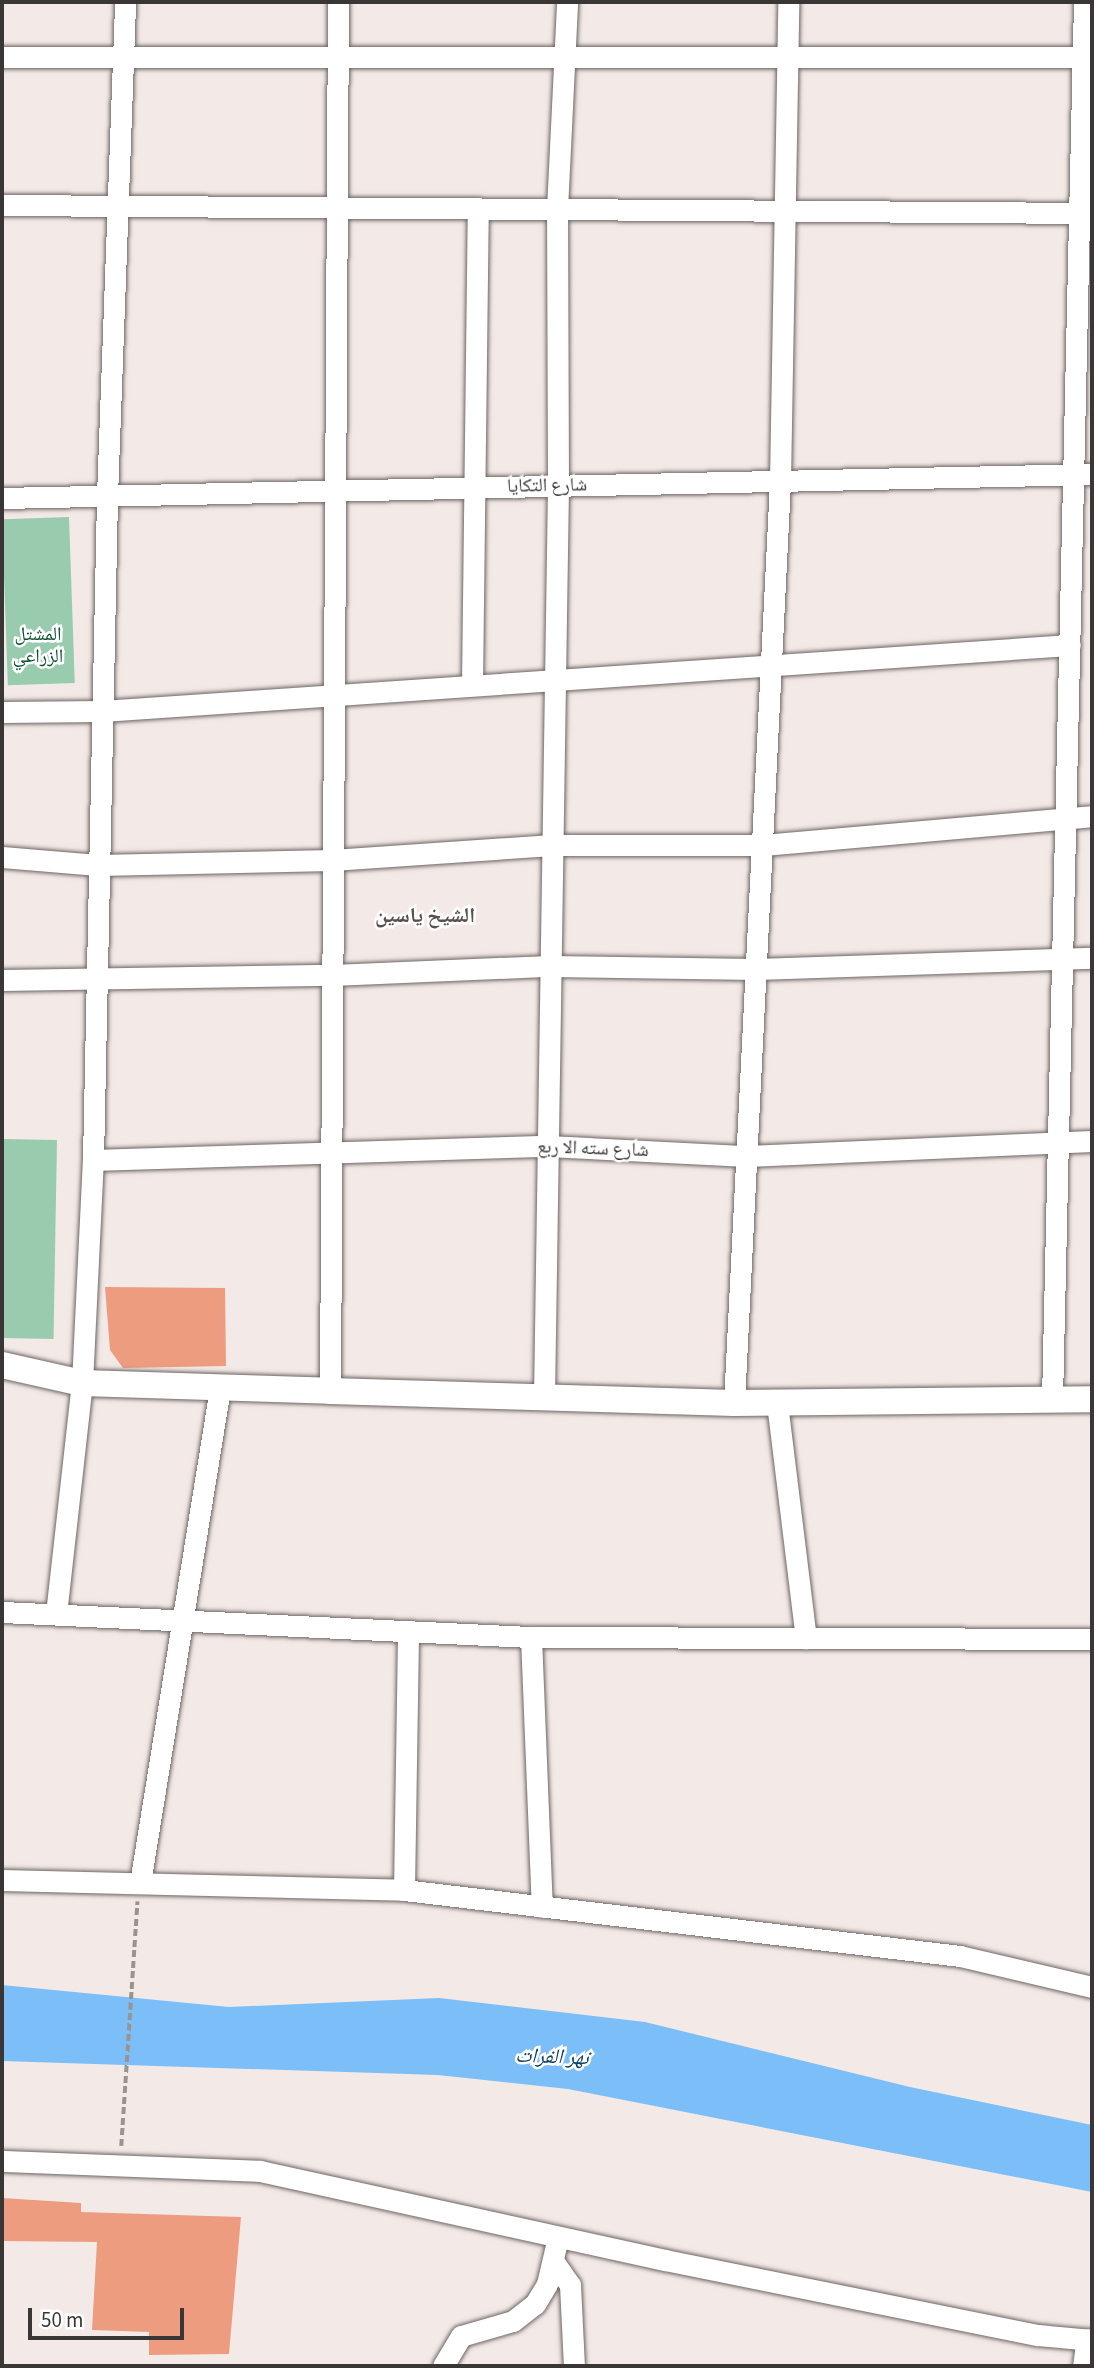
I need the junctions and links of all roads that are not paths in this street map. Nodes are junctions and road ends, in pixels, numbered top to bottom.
1 (125, 2) edge
2 (338, 2) edge
3 (567, 2) edge
4 (788, 2) edge
5 (1084, 2) edge
6 (2, 57) edge
7 (124, 57) junction
8 (337, 57) junction
9 (565, 57) junction
10 (1088, 57) edge
11 (787, 58) junction
12 (2, 205) edge
13 (119, 206) junction
14 (334, 207) junction
15 (478, 209) junction
16 (557, 209) junction
17 (784, 211) junction
18 (1086, 213) edge
19 (1083, 475) edge
20 (780, 481) junction
21 (558, 486) junction
22 (475, 488) junction
23 (334, 491) junction
24 (107, 496) junction
25 (2, 498) edge
26 (1070, 645) junction
27 (771, 664) junction
28 (555, 678) junction
29 (472, 684) junction
30 (333, 694) junction
31 (102, 710) junction
32 (2, 712) edge
33 (1092, 816) edge
34 (1065, 819) junction
35 (552, 845) junction
36 (762, 845) junction
37 (2, 857) edge
38 (332, 860) junction
39 (98, 865) junction
40 (1092, 958) edge
41 (1062, 961) junction
42 (550, 966) junction
43 (756, 969) junction
44 (331, 975) junction
45 (2, 979) edge
46 (98, 980) junction
47 (1058, 1141) junction
48 (1092, 1141) edge
49 (547, 1146) junction
50 (331, 1153) junction
51 (747, 1156) junction
52 (93, 1160) junction
53 (2, 1365) edge
54 (82, 1383) junction
55 (220, 1388) junction
56 (330, 1391) junction
57 (544, 1398) junction
58 (1052, 1399) junction
59 (1092, 1399) edge
60 (734, 1403) junction
61 (777, 1403) junction
62 (2, 1612) edge
63 (56, 1614) junction
64 (183, 1620) junction
65 (408, 1631) junction
66 (531, 1637) junction
67 (806, 1638) junction
68 (1092, 1639) edge
69 (2, 1880) edge
70 (140, 1883) junction
71 (404, 1890) junction
72 (542, 1907) junction
73 (1092, 1987) edge
74 (2, 2161) edge
75 (558, 2237) junction
76 (554, 2262) junction
77 (1089, 2340) edge
78 (443, 2366) edge
79 (574, 2366) edge
80 (1083, 2366) edge

1 - 7 street
2 - 8 street
3 - 9 street
4 - 11 street
5 - 10 street
6 - 7 street
7 - 8 street
7 - 13 street
8 - 9 street
8 - 14 street
9 - 11 street
9 - 16 street
10 - 11 street
10 - 18 street
11 - 17 street
12 - 13 street
13 - 14 street
13 - 24 street
14 - 15 street
14 - 23 street
15 - 16 street
15 - 22 street
16 - 17 street
16 - 21 street
17 - 18 street
17 - 20 street
18 - 19 street
19 - 20 street, شارع التكايا
19 - 26 street
20 - 21 street, شارع التكايا
20 - 27 street
21 - 22 street, شارع التكايا
21 - 28 street
22 - 23 street, شارع التكايا
22 - 29 street
23 - 24 street, شارع التكايا
23 - 30 street
24 - 25 street, شارع التكايا
24 - 31 street
26 - 27 street
26 - 34 street
27 - 28 street
27 - 36 street
28 - 29 street
28 - 35 street
29 - 30 street
30 - 31 street
30 - 38 street
31 - 32 street
31 - 39 street
33 - 34 street
34 - 36 street
34 - 41 street
35 - 36 street
35 - 38 street
35 - 42 street
36 - 43 street
37 - 39 street
38 - 39 street
38 - 44 street
39 - 46 street
40 - 41 street
41 - 43 street
41 - 47 street
42 - 43 street
42 - 44 street
42 - 49 street
43 - 51 street
44 - 46 street
44 - 50 street
45 - 46 street
46 - 52 street
47 - 48 street, شارع سته الا ربع
47 - 51 street, شارع سته الا ربع
47 - 58 street
49 - 50 street, شارع سته الا ربع
49 - 51 street, شارع سته الا ربع
49 - 57 street
50 - 52 street, شارع سته الا ربع
50 - 56 street
51 - 60 street
52 - 54 street
53 - 54 main road
54 - 55 main road
54 - 63 street
55 - 56 main road
55 - 64 street
56 - 57 main road
57 - 60 main road
58 - 59 main road
58 - 61 main road
60 - 61 main road
61 - 67 street
62 - 63 street
63 - 64 street
64 - 65 street
64 - 70 street
65 - 66 street
65 - 71 street
66 - 67 street
66 - 72 street
67 - 68 street
69 - 70 street
70 - 71 street
71 - 72 street
72 - 73 street
74 - 75 street
75 - 76 street
75 - 77 street
76 - 78 street
76 - 79 street
77 - 80 street

